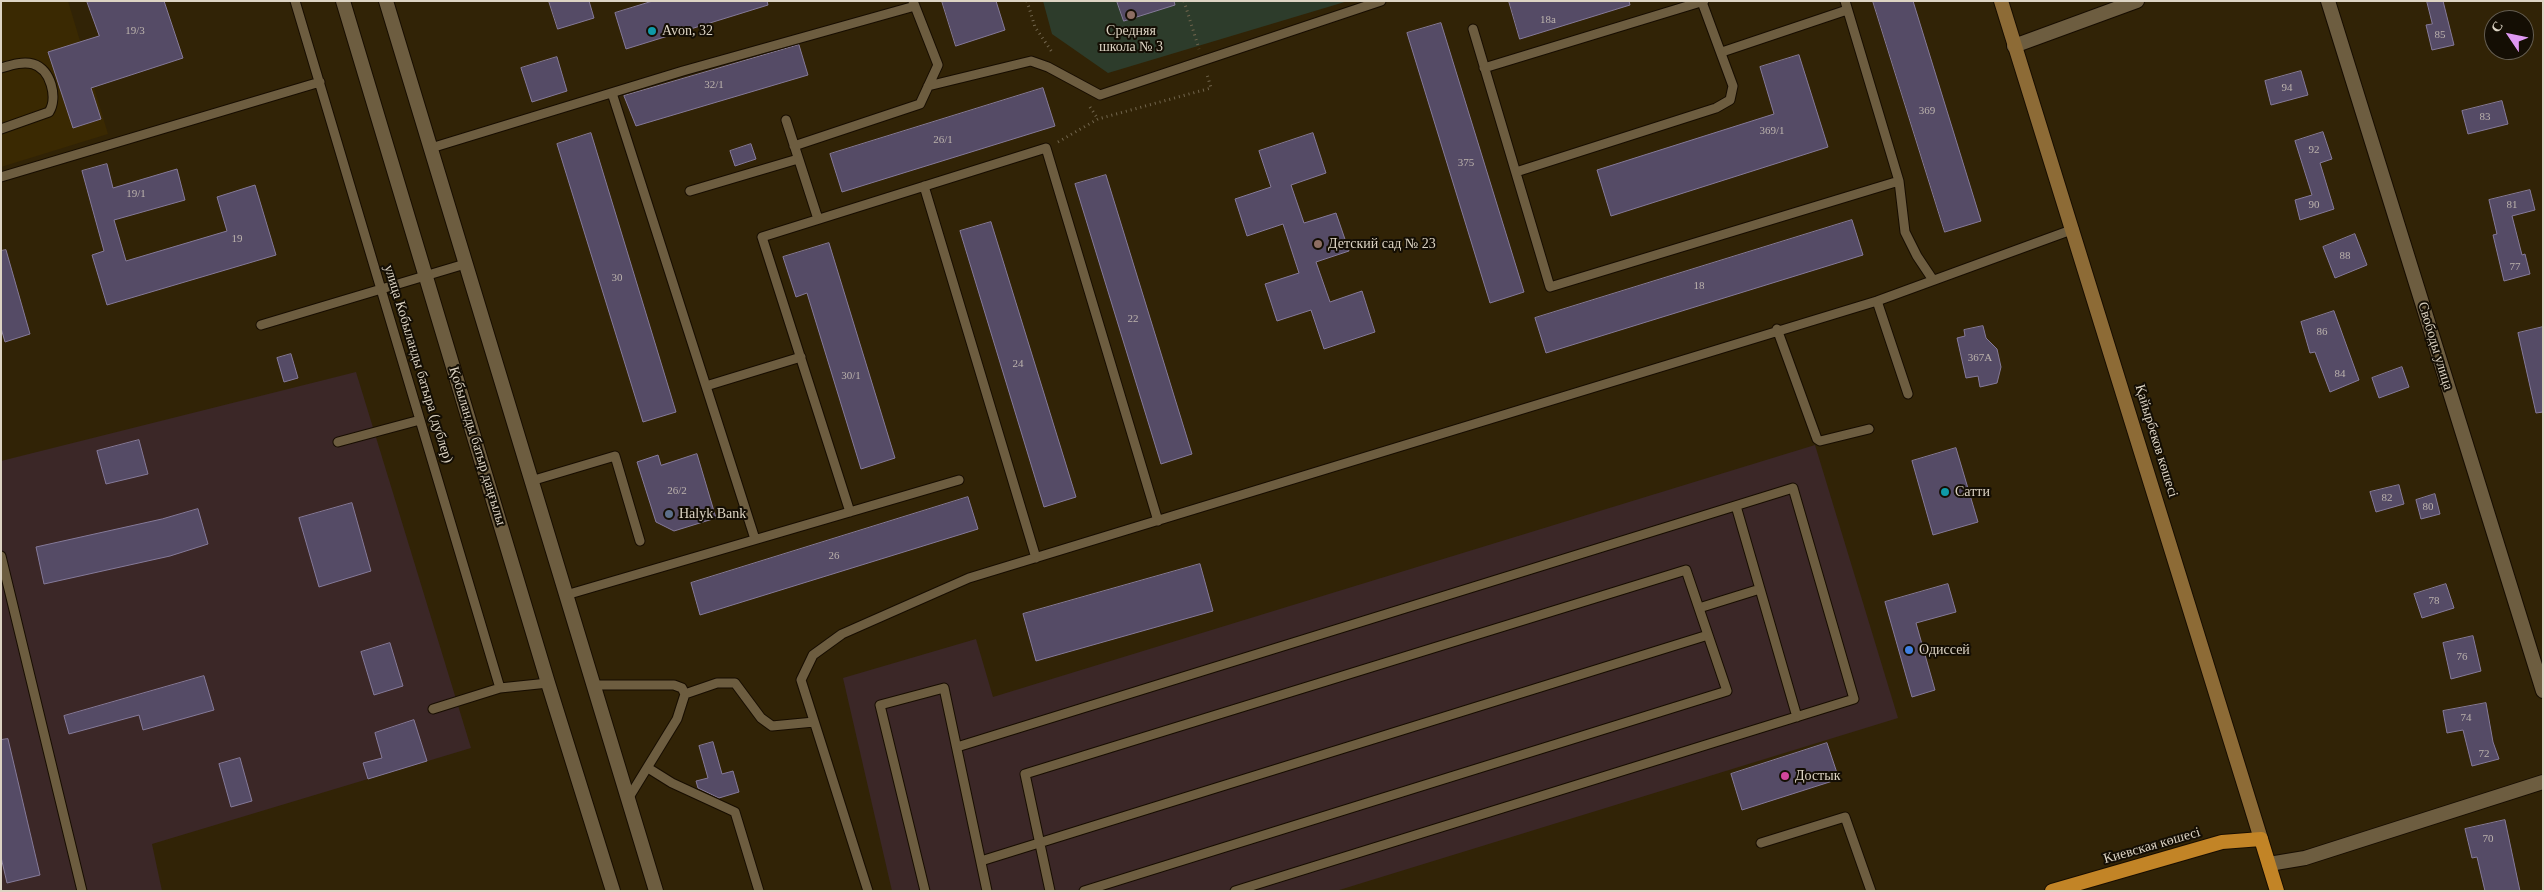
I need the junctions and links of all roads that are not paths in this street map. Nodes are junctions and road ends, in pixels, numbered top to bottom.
1 (295, 1) edge
2 (343, 1) edge
3 (386, 1) edge
4 (1381, 1) edge
5 (2001, 1) edge
6 (2137, 1) edge
7 (2328, 1) edge
8 (1703, 2) edge
9 (914, 3) edge
10 (1846, 6) edge
11 (1472, 29) dead end
12 (2014, 46) junction
13 (1722, 52) junction
14 (1, 68) edge
15 (1484, 68) junction
16 (320, 82) junction
17 (928, 86) junction
18 (612, 93) junction
19 (786, 120) dead end
20 (1, 128) edge
21 (794, 146) junction
22 (431, 148) junction
23 (798, 159) junction
24 (1516, 172) junction
25 (1, 177) edge
26 (1898, 181) junction
27 (924, 186) junction
28 (690, 191) dead end
29 (818, 219) junction
30 (2074, 229) junction
31 (465, 264) junction
32 (426, 276) junction
33 (1933, 280) junction
34 (381, 290) junction
35 (1877, 301) junction
36 (262, 325) dead end
37 (1777, 329) junction
38 (800, 357) junction
39 (706, 386) junction
40 (1908, 394) dead end
41 (420, 420) junction
42 (1869, 429) dead end
43 (338, 442) dead end
44 (959, 480) dead end
45 (531, 481) junction
46 (1736, 506) junction
47 (850, 512) junction
48 (1158, 521) junction
49 (755, 540) junction
50 (640, 541) dead end
51 (1, 556) edge
52 (1036, 558) junction
53 (1760, 589) junction
54 (566, 595) junction
55 (1699, 608) junction
56 (1708, 635) junction
57 (548, 683) junction
58 (593, 685) junction
59 (500, 688) junction
60 (2543, 691) edge
61 (685, 694) junction
62 (433, 709) dead end
63 (1797, 717) junction
64 (814, 722) junction
65 (957, 747) junction
66 (648, 768) junction
67 (2543, 782) edge
68 (628, 799) junction
69 (2261, 839) junction
70 (1040, 842) junction
71 (1761, 843) dead end
72 (981, 861) junction
73 (2269, 864) junction
74 (82, 891) edge
75 (613, 891) edge
76 (656, 891) edge
77 (759, 891) edge
78 (868, 891) edge
79 (925, 891) edge
80 (987, 891) edge
81 (1050, 891) edge
82 (1084, 891) edge
83 (1235, 891) edge
84 (1871, 891) edge
85 (2052, 891) edge
86 (2277, 891) edge

1 - 16 lane, улица Кобыланды батыра (дублер)
2 - 32 street, Қобыланды батыр даңғылы
3 - 22 street
4 - 17 lane
5 - 12 main road, Қайырбеков көшесі
6 - 12 street
7 - 60 street, Свободы улица
8 - 13 lane
8 - 15 lane
9 - 17 lane
9 - 18 lane
10 - 13 lane
10 - 26 lane
11 - 15 lane
12 - 30 main road, Қайырбеков көшесі
13 - 24 lane
14 - 20 lane
15 - 24 lane
16 - 25 lane
16 - 34 lane, улица Кобыланды батыра (дублер)
17 - 21 lane
18 - 22 lane
18 - 39 lane
19 - 21 lane
21 - 23 lane
22 - 31 street
23 - 28 lane
23 - 29 lane
24 - 26 lane
26 - 33 lane
27 - 29 lane
27 - 48 lane
27 - 52 lane
29 - 38 lane
30 - 33 lane
30 - 69 main road, Қайырбеков көшесі
31 - 32 lane
31 - 45 street
32 - 34 lane
32 - 57 street, Қобыланды батыр даңғылы
33 - 35 lane
34 - 36 lane
34 - 41 lane, улица Кобыланды батыра (дублер)
35 - 37 lane
35 - 40 lane
37 - 42 lane
37 - 48 lane
38 - 39 lane
38 - 47 lane
39 - 49 lane
41 - 43 lane
41 - 59 lane, улица Кобыланды батыра (дублер)
44 - 47 lane
45 - 50 lane
45 - 54 street
46 - 53 lane
46 - 63 lane
46 - 65 lane
47 - 49 lane
48 - 52 lane
49 - 54 lane
51 - 74 lane
52 - 64 lane
53 - 55 lane
53 - 63 lane
54 - 58 street
55 - 56 lane
55 - 70 lane
56 - 70 lane
56 - 82 lane
57 - 59 lane
57 - 75 street, Қобыланды батыр даңғылы
58 - 61 lane
58 - 68 street
59 - 62 lane
61 - 64 lane
61 - 66 lane
63 - 83 lane
64 - 78 lane
65 - 72 lane
65 - 79 lane
66 - 68 lane
66 - 77 lane
67 - 73 street
68 - 76 street
69 - 73 highway, Қайырбеков көшесі
69 - 85 highway, Киевская көшесі
70 - 72 lane
70 - 81 lane
71 - 84 lane
72 - 80 lane
73 - 86 highway, Қайырбеков көшесі

